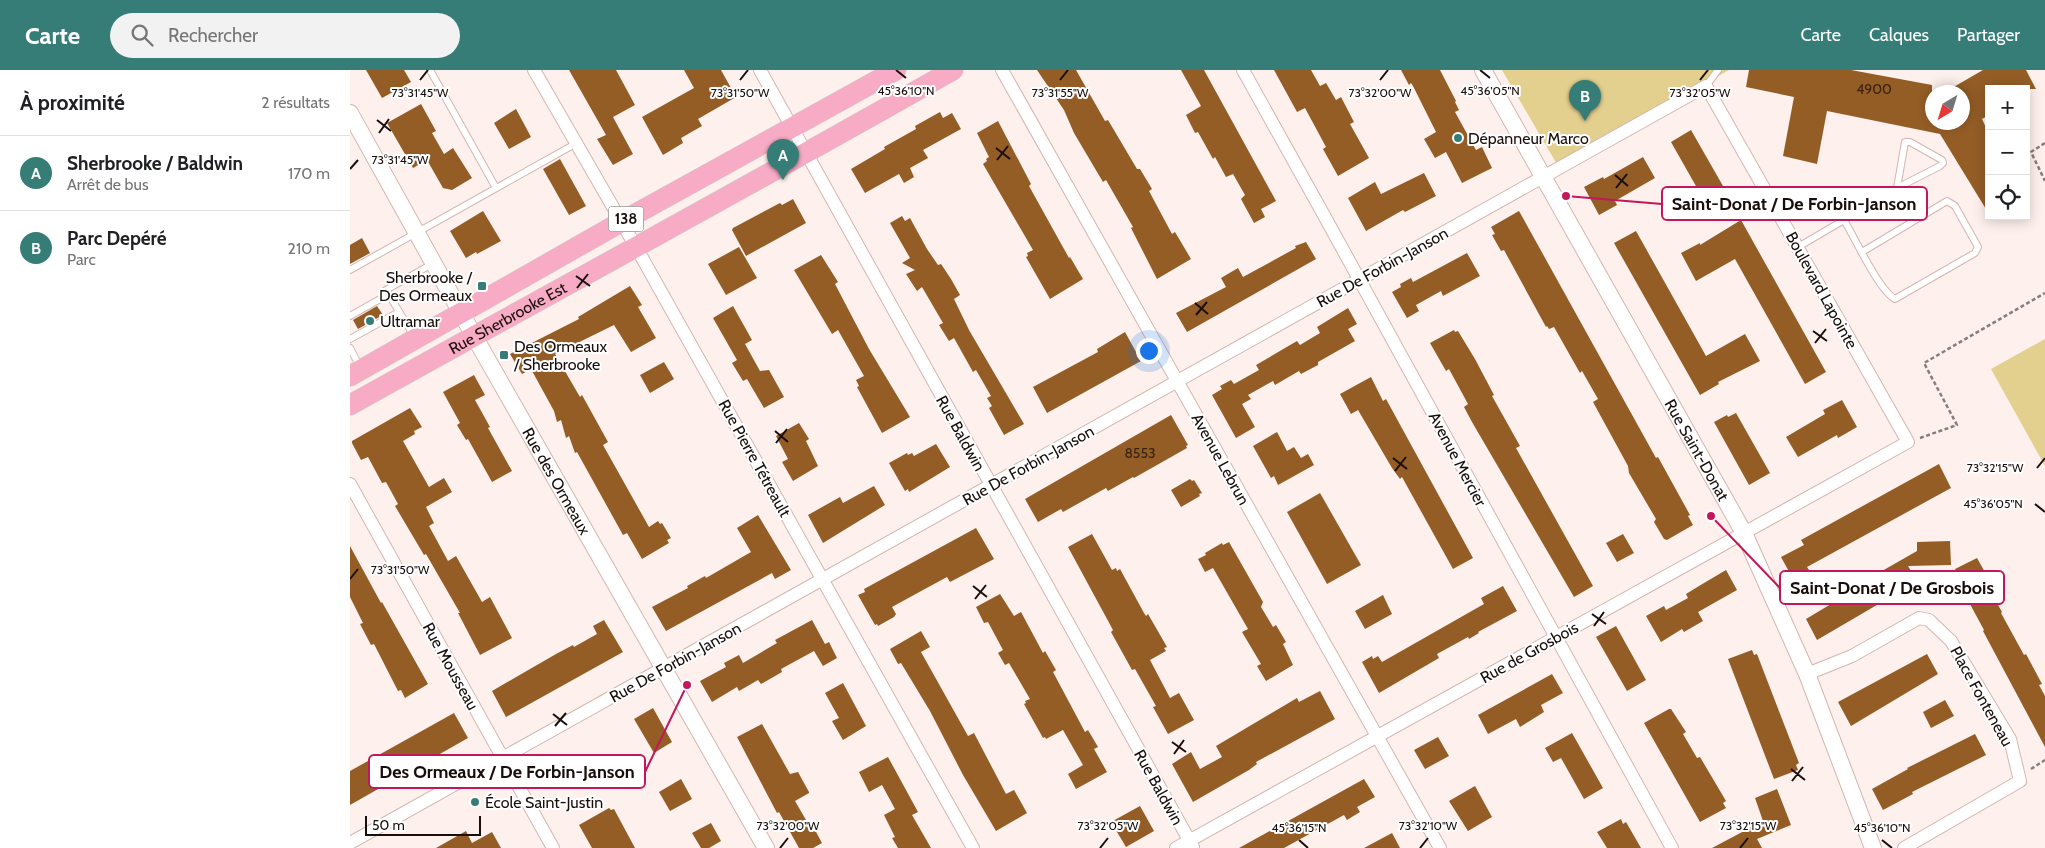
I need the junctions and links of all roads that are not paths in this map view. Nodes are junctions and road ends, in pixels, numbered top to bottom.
1 (430, 70) edge
2 (534, 70) edge
3 (760, 70) edge
4 (896, 70) edge
5 (954, 70) edge
6 (1002, 70) edge
7 (1243, 70) edge
8 (1483, 70) edge
9 (1718, 70) edge
10 (1706, 86) junction
11 (350, 113) edge
12 (792, 127) junction
13 (575, 144) junction
14 (806, 154) junction
15 (1542, 177) junction
16 (496, 188) junction
17 (1897, 188) junction
18 (1844, 220) junction
19 (621, 222) junction
20 (417, 232) junction
21 (1798, 246) junction
22 (636, 247) junction
23 (1862, 252) junction
24 (434, 263) junction
25 (350, 270) edge
26 (1360, 279) junction
27 (389, 294) junction
28 (399, 312) junction
29 (461, 312) junction
30 (350, 316) edge
31 (474, 336) junction
32 (415, 338) junction
33 (350, 339) edge
34 (350, 348) edge
35 (356, 373) edge
36 (1177, 381) junction
37 (350, 405) edge
38 (1908, 442) joint
39 (350, 484) edge
40 (990, 486) junction
41 (1744, 533) junction
42 (823, 579) junction
43 (1554, 638) junction
44 (664, 668) junction
45 (1807, 674) junction
46 (1377, 737) junction
47 (502, 758) junction
48 (350, 843) edge
49 (1192, 844) edge
50 (554, 848) edge
51 (766, 848) edge
52 (973, 848) edge
53 (1176, 848) edge
54 (1440, 848) edge
55 (1672, 848) edge
56 (1873, 848) edge
57 (1904, 848) edge

1 - 16 lane
2 - 13 street, Rue Pierre Tétreault
3 - 12 street, Rue Baldwin
4 - 12 main road, Rue Sherbrooke Est / 138
5 - 14 main road, Rue Sherbrooke Est / 138
6 - 36 street, Avenue Lebrun
7 - 26 street, Avenue Mercier
8 - 15 street, Rue Saint-Donat
9 - 10 lane
10 - 15 street, Rue De Forbin-Janson
10 - 21 street, Boulevard Lapointe
11 - 20 street, Rue des Ormeaux
12 - 14 street, Rue Baldwin
12 - 19 main road, Rue Sherbrooke Est / 138
13 - 16 lane
13 - 19 street, Rue Pierre Tétreault
14 - 22 main road, Rue Sherbrooke Est / 138
14 - 40 street, Rue Baldwin
15 - 26 street, Rue De Forbin-Janson
15 - 41 street, Rue Saint-Donat
16 - 20 lane
17 - 17 lane
17 - 18 lane
18 - 21 lane
18 - 23 lane
19 - 22 street, Rue Pierre Tétreault
19 - 29 main road, Rue Sherbrooke Est / 138
20 - 24 street, Rue des Ormeaux
20 - 25 lane
21 - 38 street, Boulevard Lapointe
22 - 31 main road, Rue Sherbrooke Est / 138
22 - 42 street, Rue Pierre Tétreault
23 - 23 lane
24 - 27 lane
24 - 29 street, Rue des Ormeaux
26 - 36 street, Rue De Forbin-Janson
26 - 43 street, Avenue Mercier
27 - 28 lane
27 - 30 lane
28 - 32 lane
28 - 33 lane
29 - 31 street, Rue des Ormeaux
29 - 32 main road, Rue Sherbrooke Est / 138
31 - 37 main road, Rue Sherbrooke Est / 138
31 - 44 street, Rue des Ormeaux
32 - 35 main road, Rue Sherbrooke Est / 138
34 - 35 lane
36 - 40 street, Rue De Forbin-Janson
36 - 46 street, Avenue Lebrun
38 - 41 street, Rue de Grosbois
39 - 47 street, Rue Mousseau
40 - 42 street, Rue De Forbin-Janson
40 - 49 street, Rue Baldwin
41 - 43 street, Rue de Grosbois
41 - 45 street, Rue Saint-Donat
42 - 44 street, Rue De Forbin-Janson
42 - 52 street, Rue Pierre Tétreault
43 - 46 street, Rue de Grosbois
43 - 55 street, Avenue Mercier
44 - 47 street, Rue De Forbin-Janson
44 - 51 street, Rue des Ormeaux
45 - 56 street, Rue Saint-Donat
45 - 57 street, Place Fonteneau
46 - 49 street, Rue de Grosbois
46 - 54 street, Avenue Lebrun
47 - 48 street, Rue De Forbin-Janson
47 - 50 street, Rue Mousseau
49 - 53 street, Rue de Grosbois

